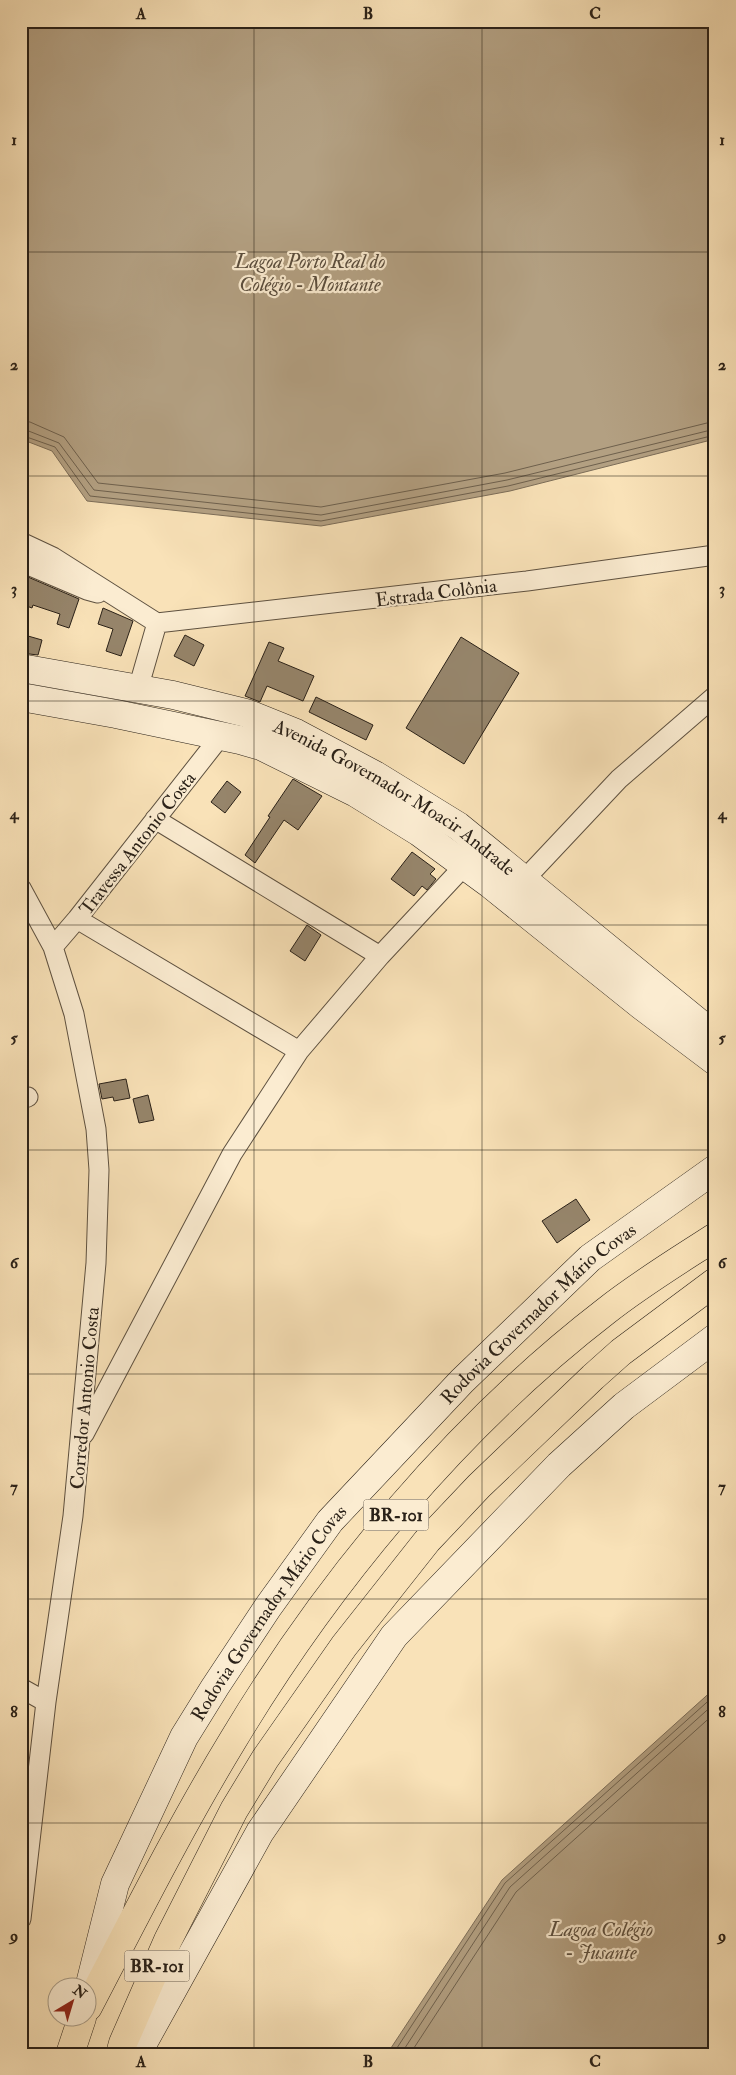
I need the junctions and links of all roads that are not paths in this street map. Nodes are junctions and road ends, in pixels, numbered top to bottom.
1 (21, 542) edge
2 (715, 556) edge
3 (21, 562) edge
4 (119, 597) junction
5 (157, 623) junction
6 (21, 668) edge
7 (138, 689) junction
8 (715, 696) edge
9 (21, 697) edge
10 (246, 713) junction
11 (230, 738) junction
12 (155, 819) junction
13 (465, 865) junction
14 (524, 880) junction
15 (21, 888) edge
16 (77, 919) junction
17 (53, 947) junction
18 (380, 956) junction
19 (715, 1036) edge
20 (299, 1051) junction
21 (715, 1061) edge
22 (715, 1169) edge
23 (715, 1237) edge
24 (715, 1282) edge
25 (715, 1338) edge
26 (80, 1442) junction
27 (21, 1688) edge
28 (46, 1702) junction
29 (21, 1919) edge
30 (92, 1978) edge
31 (98, 1987) edge
32 (79, 2028) edge
33 (70, 2054) edge
34 (120, 2054) edge
35 (137, 2054) edge

1 - 4 street
2 - 5 street, Estrada Colônia
3 - 4 street
4 - 5 street
5 - 7 street
6 - 7 main road, Avenida Governador Moacir Andrade
7 - 10 main road, Avenida Governador Moacir Andrade
8 - 14 street
9 - 11 main road, Avenida Governador Moacir Andrade
10 - 11 main road
10 - 14 main road, Avenida Governador Moacir Andrade
11 - 12 street, Travessa Antonio Costa
11 - 13 main road, Avenida Governador Moacir Andrade
12 - 16 street, Travessa Antonio Costa
12 - 18 street
13 - 18 street
13 - 21 main road, Avenida Governador Moacir Andrade
14 - 19 main road, Avenida Governador Moacir Andrade
15 - 17 street, Corredor Antonio Costa
16 - 17 street, Travessa Antonio Costa
16 - 20 street
17 - 26 street, Corredor Antonio Costa
18 - 20 street
20 - 26 street
22 - 30 main road, Rodovia Governador Mário Covas / BR-101
23 - 31 highway, Rodovia Governador Mário Covas / BR-101
24 - 34 highway, BR-101
25 - 35 main road
26 - 28 street, Corredor Antonio Costa
27 - 28 street
28 - 29 street, Corredor Antonio Costa
32 - 33 highway, Rodovia Governador Mário Covas / BR-101

